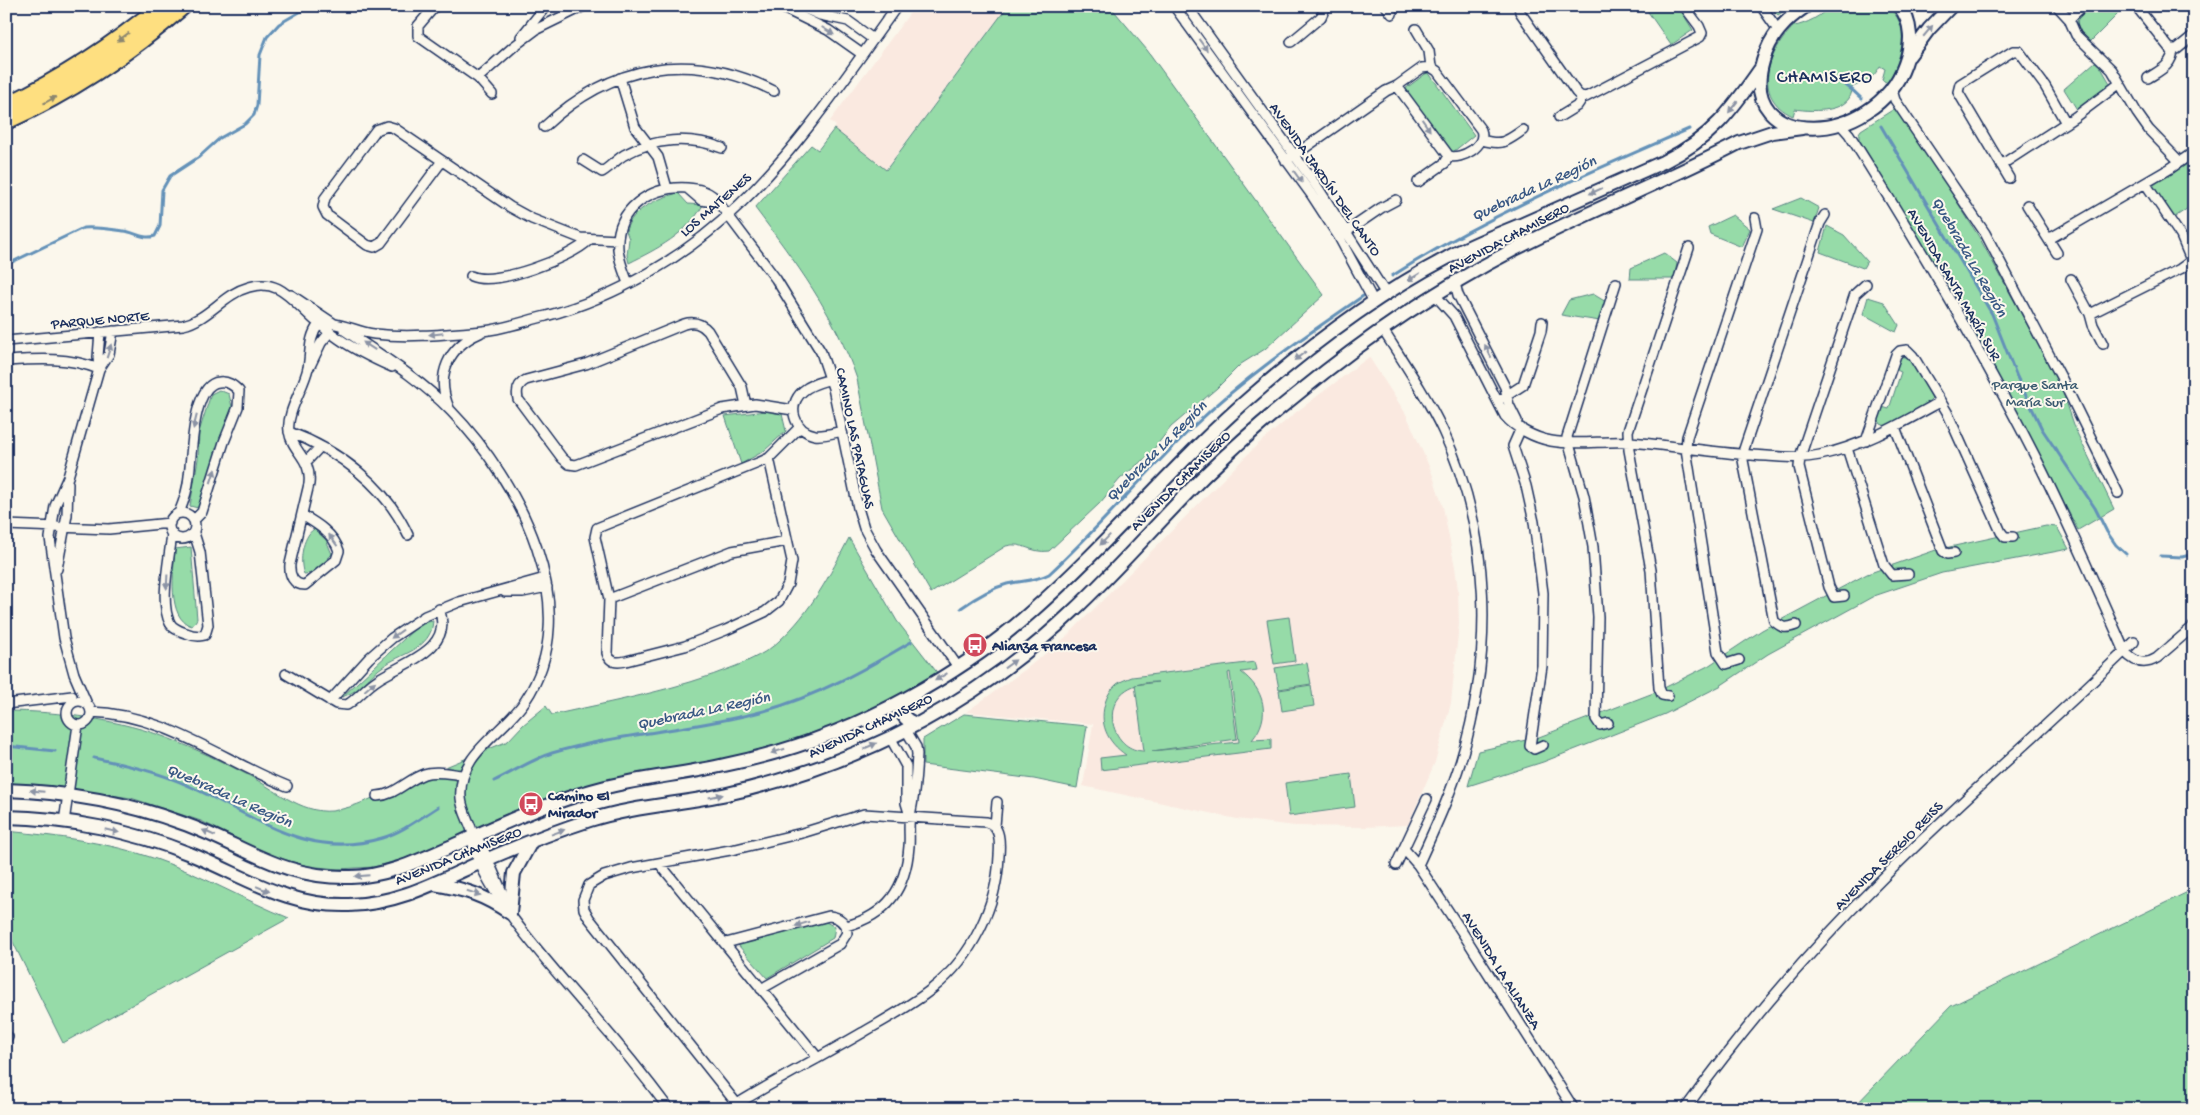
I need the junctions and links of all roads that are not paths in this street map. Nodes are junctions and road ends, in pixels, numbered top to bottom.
1 (161, 6) edge
2 (183, 6) edge
3 (434, 6) edge
4 (584, 6) edge
5 (780, 6) edge
6 (799, 6) edge
7 (897, 6) edge
8 (1174, 6) edge
9 (1326, 6) edge
10 (1519, 6) edge
11 (1684, 6) edge
12 (1761, 6) edge
13 (1806, 6) edge
14 (1951, 6) edge
15 (2057, 6) edge
16 (2083, 6) edge
17 (2136, 6) edge
18 (1190, 7) edge
19 (1904, 7) edge
20 (543, 10) edge
21 (2066, 13) edge
22 (1181, 15) junction
23 (546, 24) junction
24 (1416, 29) dead end
25 (1778, 30) junction
26 (2194, 35) edge
27 (873, 39) junction
28 (1291, 42) dead end
29 (513, 47) junction
30 (2172, 50) junction
31 (862, 54) junction
32 (1907, 58) junction
33 (1431, 67) junction
34 (1761, 68) junction
35 (478, 78) junction
36 (620, 78) junction
37 (2148, 78) dead end
38 (1241, 81) junction
39 (2119, 84) junction
40 (1232, 86) junction
41 (1397, 86) junction
42 (1892, 90) junction
43 (774, 91) dead end
44 (492, 94) dead end
45 (1583, 97) junction
46 (6, 106) edge
47 (1559, 116) dead end
48 (6, 121) edge
49 (2066, 123) junction
50 (1841, 125) junction
51 (544, 127) dead end
52 (1802, 128) junction
53 (1523, 130) dead end
54 (1482, 140) junction
55 (648, 144) junction
56 (722, 148) dead end
57 (2194, 152) edge
58 (1295, 156) junction
59 (1449, 156) junction
60 (583, 160) dead end
61 (1286, 161) junction
62 (442, 162) junction
63 (2180, 162) junction
64 (2001, 164) junction
65 (2009, 178) dead end
66 (1418, 182) dead end
67 (2145, 183) junction
68 (667, 188) junction
69 (1396, 200) dead end
70 (2028, 205) dead end
71 (729, 214) junction
72 (1825, 215) dead end
73 (1755, 218) dead end
74 (1348, 232) junction
75 (1339, 237) junction
76 (1489, 239) junction
77 (2049, 239) junction
78 (589, 240) junction
79 (618, 240) junction
80 (1689, 248) dead end
81 (2057, 253) dead end
82 (2192, 259) edge
83 (1496, 260) junction
84 (471, 276) dead end
85 (2071, 279) dead end
86 (628, 283) junction
87 (1455, 283) junction
88 (1616, 283) dead end
89 (1866, 284) dead end
90 (1386, 294) junction
91 (290, 295) junction
92 (1435, 295) junction
93 (1374, 302) junction
94 (2090, 314) junction
95 (1542, 322) dead end
96 (319, 324) junction
97 (335, 324) junction
98 (484, 330) junction
99 (1383, 330) junction
100 (114, 331) junction
101 (100, 332) junction
102 (330, 332) junction
103 (6, 340) edge
104 (2103, 344) dead end
105 (6, 360) edge
106 (100, 369) junction
107 (308, 370) junction
108 (401, 370) junction
109 (831, 378) junction
110 (1507, 396) junction
111 (1496, 401) junction
112 (1940, 402) junction
113 (746, 405) junction
114 (450, 410) junction
115 (793, 410) junction
116 (1519, 427) junction
117 (1895, 427) junction
118 (800, 428) junction
119 (842, 431) junction
120 (289, 432) junction
121 (1866, 441) junction
122 (1568, 442) junction
123 (1628, 442) junction
124 (320, 446) junction
125 (1847, 448) junction
126 (1686, 449) junction
127 (1742, 454) junction
128 (1800, 457) junction
129 (769, 458) junction
130 (306, 462) junction
131 (68, 478) junction
132 (2118, 493) dead end
133 (180, 513) junction
134 (302, 515) junction
135 (194, 520) junction
136 (170, 523) junction
137 (6, 525) edge
138 (51, 527) junction
139 (65, 527) junction
140 (194, 532) junction
141 (172, 534) junction
142 (408, 535) dead end
143 (2013, 537) dead end
144 (787, 541) junction
145 (1954, 553) dead end
146 (55, 574) junction
147 (1908, 574) dead end
148 (546, 582) junction
149 (1844, 596) dead end
150 (610, 599) junction
151 (439, 609) junction
152 (1796, 625) dead end
153 (2194, 626) edge
154 (2134, 642) dead end
155 (2125, 652) junction
156 (1739, 660) dead end
157 (958, 667) junction
158 (74, 674) junction
159 (286, 674) dead end
160 (72, 696) junction
161 (1668, 696) dead end
162 (905, 699) junction
163 (330, 701) junction
164 (6, 704) edge
165 (70, 705) junction
166 (89, 708) junction
167 (1608, 723) dead end
168 (78, 725) junction
169 (912, 727) junction
170 (890, 737) junction
171 (1543, 745) dead end
172 (463, 775) junction
173 (287, 786) dead end
174 (6, 790) edge
175 (68, 794) junction
176 (378, 796) dead end
177 (1427, 799) dead end
178 (997, 802) dead end
179 (910, 816) junction
180 (6, 817) edge
181 (64, 822) junction
182 (995, 826) junction
183 (474, 836) junction
184 (531, 842) junction
185 (1404, 849) junction
186 (484, 861) junction
187 (660, 863) junction
188 (1396, 865) dead end
189 (1418, 865) junction
190 (434, 884) junction
191 (510, 913) junction
192 (846, 926) junction
193 (726, 943) junction
194 (761, 988) junction
195 (818, 1058) junction
196 (739, 1106) edge
197 (669, 1109) edge
198 (1574, 1109) edge
199 (1685, 1109) edge

1 -> 46 highway
48 -> 2 highway
3 - 35 street
4 - 23 street
5 -> 31 street
6 - 27 street
7 - 27 street, LOS MAITENES
8 - 22 street, AVENIDA JARDÍN DEL CANTO
9 - 28 street
10 - 45 street
11 - 45 street
12 - 25 street
13 - 25 street
32 -> 14 street
15 - 21 street
16 - 21 street
17 - 30 street
18 - 22 street
18 - 38 street, AVENIDA JARDÍN DEL CANTO
19 - 32 street
20 - 23 street
20 - 29 street
21 - 39 street
22 -> 40 street, AVENIDA JARDÍN DEL CANTO
23 - 29 street
24 - 33 street
25 - 34 street
26 - 30 street
27 - 31 street, LOS MAITENES
29 - 35 street
30 - 37 street
31 - 71 street, LOS MAITENES
32 - 42 street
33 - 41 street
33 - 54 street
34 - 52 street
34 -> 76 street, AVENIDA CHAMISERO
35 - 44 street
36 - 43 street
36 - 51 street
36 - 55 street
38 - 40 street
38 - 58 street, AVENIDA JARDÍN DEL CANTO
39 - 49 street
39 - 63 street
40 - 61 street, AVENIDA JARDÍN DEL CANTO
41 - 58 street
41 -> 59 street
42 - 50 street
42 - 132 street
45 - 47 street
49 - 64 street
49 - 64 street
50 - 52 street, AVENIDA CHAMISERO
50 - 155 street, AVENIDA SANTA MARÍA SUR
52 - 83 street, AVENIDA CHAMISERO
53 - 54 street
54 - 59 street
55 - 56 street
55 - 60 street
55 - 68 street
57 - 63 street
58 - 61 street
58 - 74 street, AVENIDA JARDÍN DEL CANTO
59 - 66 street
61 -> 75 street, AVENIDA JARDÍN DEL CANTO
62 - 62 street
62 - 78 street
63 - 67 street
64 - 65 street
67 - 77 street
67 - 82 street
68 - 71 street, CAMINO LAS PATAGUAS
68 - 79 street
69 - 74 street
70 - 77 street
71 - 86 street, LOS MAITENES
71 - 109 street, CAMINO LAS PATAGUAS
72 - 127 street
73 - 126 street
74 - 75 street
74 - 90 street, AVENIDA JARDÍN DEL CANTO
75 - 93 street, AVENIDA JARDÍN DEL CANTO
76 - 83 street
76 -> 90 street, AVENIDA CHAMISERO
77 - 81 street
78 - 79 street
78 - 84 street
79 - 86 street
80 - 123 street
82 - 94 street
83 - 87 street, AVENIDA CHAMISERO
85 - 94 street
86 - 98 street, LOS MAITENES
87 - 92 street, AVENIDA CHAMISERO
110 -> 87 street
88 - 122 street
89 - 128 street
90 - 93 street, AVENIDA CHAMISERO
91 - 96 street
91 - 97 street
91 - 100 street, PARQUE NORTE
92 - 99 street, AVENIDA CHAMISERO
92 - 111 street
93 -> 157 street, AVENIDA CHAMISERO
94 - 104 street
95 - 110 street
96 - 97 street
96 - 102 street
96 - 107 street
98 -> 97 street, LOS MAITENES
108 -> 97 street
98 - 114 street, LOS MAITENES
169 -> 99 street, AVENIDA CHAMISERO
99 - 189 street
100 - 101 street, PARQUE NORTE
106 -> 100 street
101 - 103 street, PARQUE NORTE
101 - 106 street
102 - 107 street
102 - 108 street
105 - 106 street
106 - 131 street
107 - 120 street
108 - 114 street
109 - 115 street
109 - 119 street, CAMINO LAS PATAGUAS
110 - 111 street
110 - 116 street
111 - 116 street
112 - 117 street
112 - 121 street
112 - 143 street
113 - 113 street
113 - 115 street
114 - 148 street
115 - 118 street
116 - 122 street
116 - 171 street
117 - 121 street
117 - 145 street
118 - 119 street
118 - 129 street
119 - 157 street, CAMINO LAS PATAGUAS
120 - 124 street
120 - 130 street
121 - 125 street
122 - 123 street
122 - 167 street
123 - 126 street
123 - 161 street
124 - 130 street
124 - 142 street
125 - 128 street
125 - 147 street
126 - 127 street
126 - 156 street
127 - 128 street
127 - 152 street
128 - 149 street
129 - 144 street
129 - 150 street
130 - 134 street
131 - 138 street
131 - 139 street
133 - 135 street
135 -> 133 street
133 - 136 street
134 -> 134 street
135 - 140 street
136 - 139 street
136 - 141 street
137 - 138 street
138 - 139 street
138 - 146 street
139 - 146 street
140 - 141 street
141 -> 140 street
144 - 150 street
144 - 150 street
146 - 158 street
148 - 151 street
148 - 172 street
151 -> 163 street
163 -> 151 street
153 - 155 street
154 - 155 street, AVENIDA SERGIO REISS
155 - 199 street, AVENIDA SERGIO REISS
157 -> 162 street, AVENIDA CHAMISERO
158 - 160 street
158 - 166 street
159 - 163 street
160 - 164 street
160 - 165 street
162 - 169 street
162 -> 183 street, AVENIDA CHAMISERO
165 - 166 street
165 - 168 street
166 - 168 street
166 - 173 street
168 - 175 street
169 - 170 street, AVENIDA CHAMISERO
169 - 179 street
170 - 179 street
184 -> 170 street, AVENIDA CHAMISERO
172 - 176 street
172 - 183 street
175 -> 174 street, AVENIDA CHAMISERO
175 - 181 street
183 -> 175 street, AVENIDA CHAMISERO
177 - 185 street
178 - 182 street
179 - 182 street
179 - 187 street
179 - 192 street
180 - 181 street, AVENIDA CHAMISERO
181 -> 190 street, AVENIDA CHAMISERO
182 - 195 street
183 - 186 street
184 - 186 street, AVENIDA CHAMISERO
184 - 191 street
185 - 188 street
185 - 189 street, AVENIDA LA ALIANZA
186 - 190 street, AVENIDA CHAMISERO
186 - 191 street
187 - 193 street
187 - 196 street
189 - 198 street, AVENIDA LA ALIANZA
190 -> 191 street
191 - 197 street
192 -> 193 street
192 - 194 street
193 - 194 street
194 - 195 street
195 - 196 street

